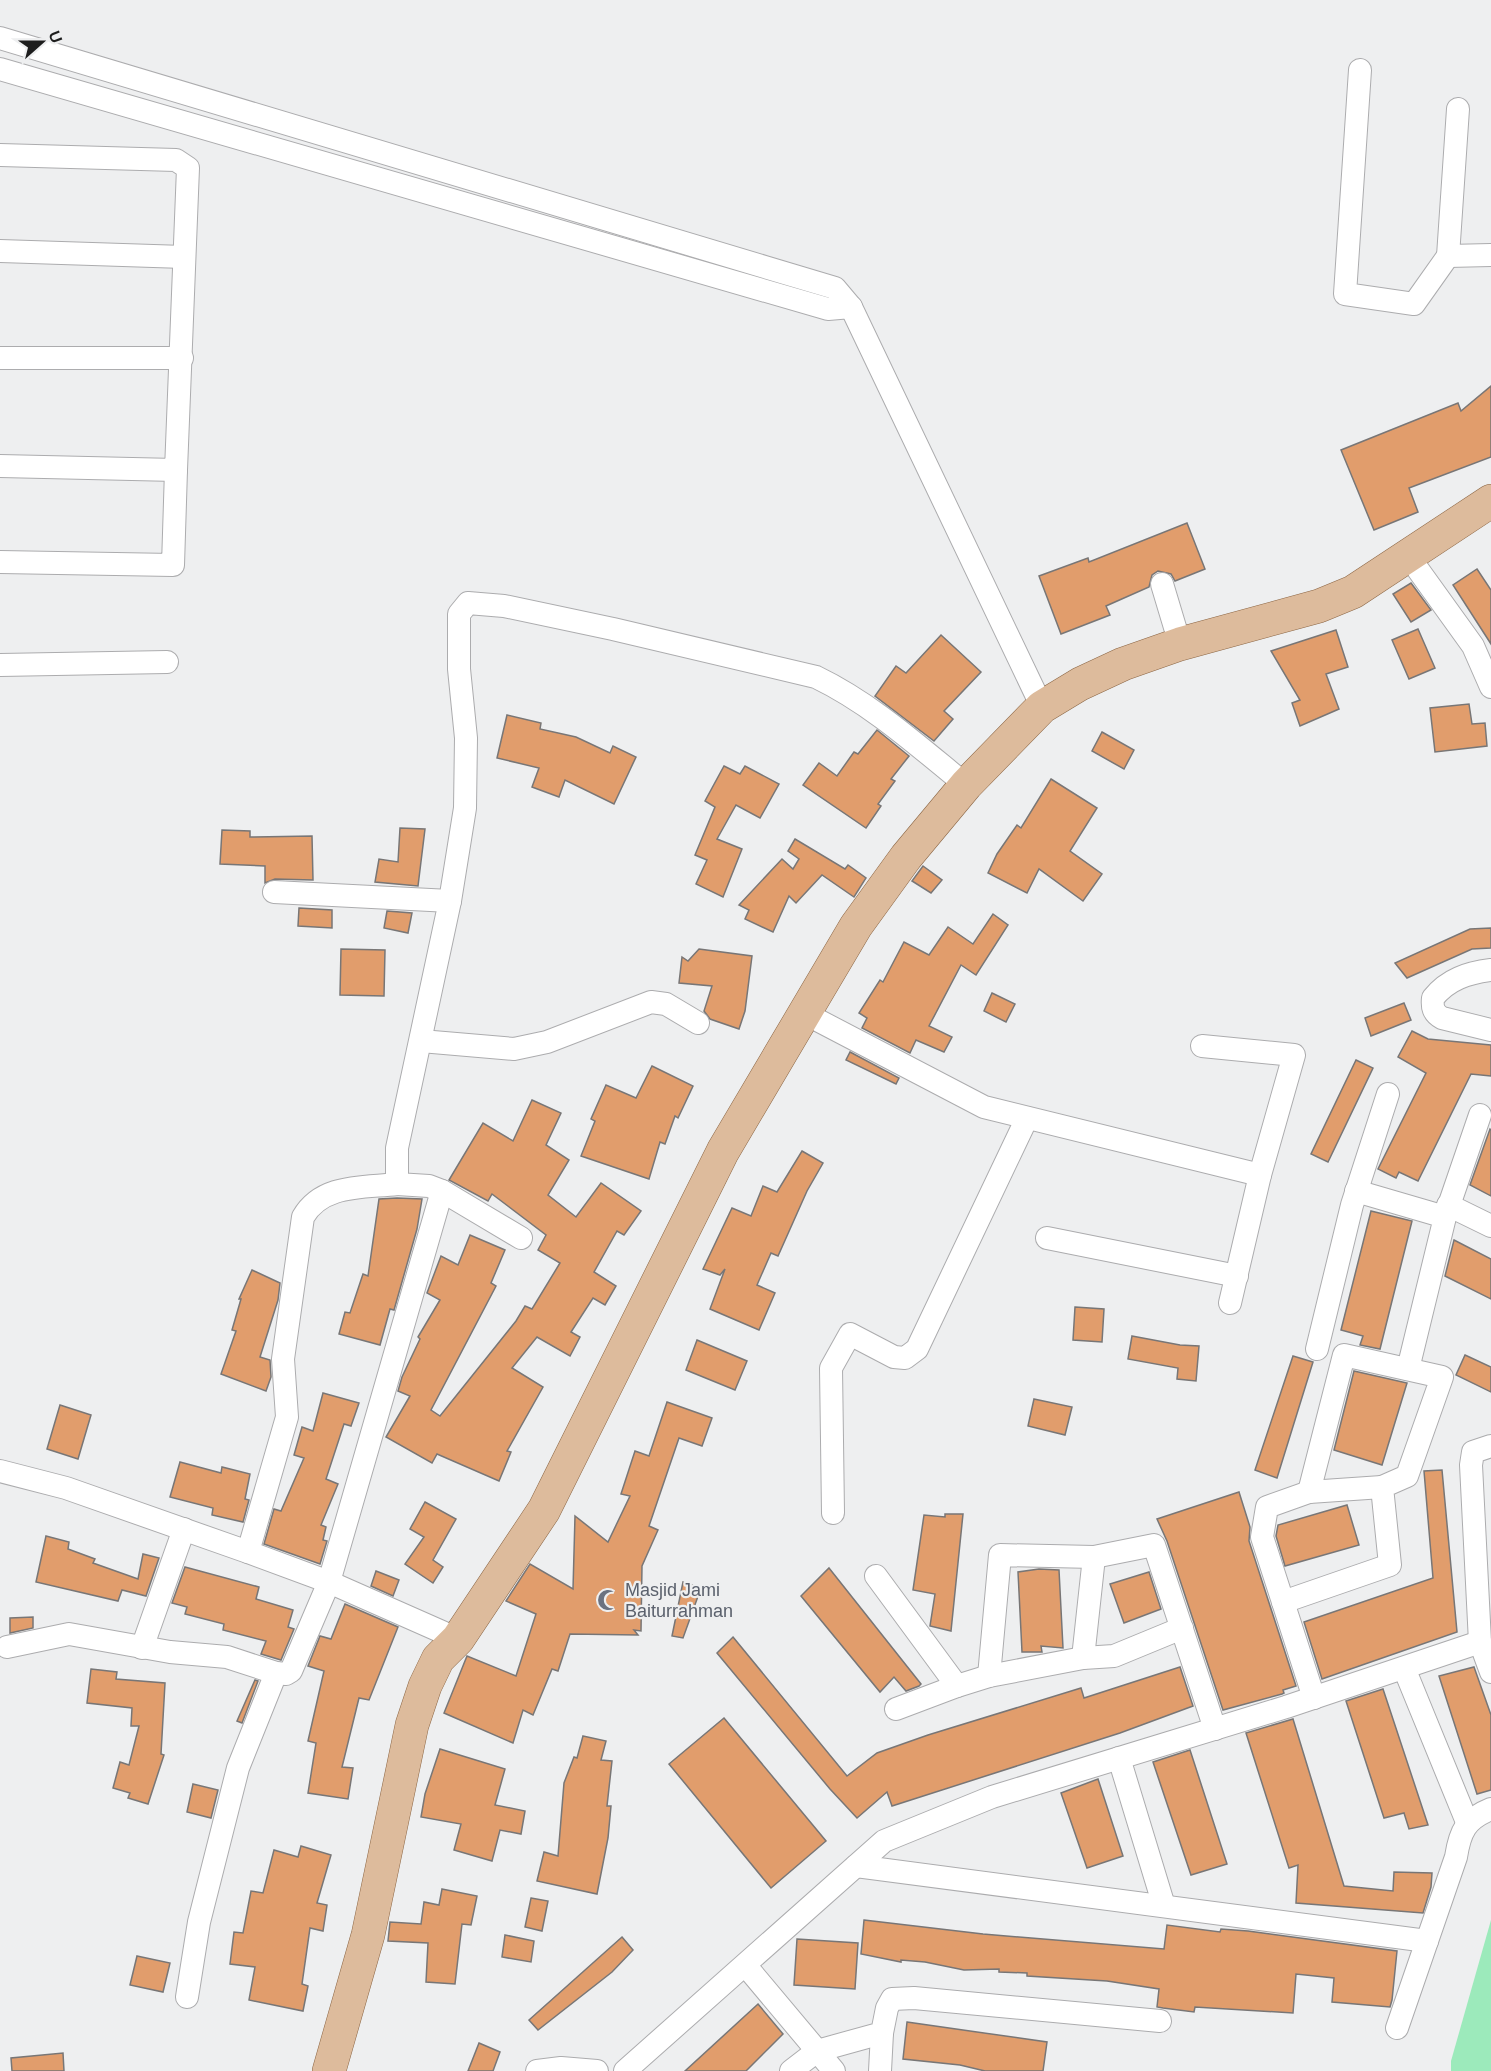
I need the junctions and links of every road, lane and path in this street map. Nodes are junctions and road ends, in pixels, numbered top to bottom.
1 (0, 38) edge
2 (0, 69) edge
3 (1360, 70) dead end
4 (1458, 109) dead end
5 (0, 155) edge
6 (0, 252) edge
7 (1491, 255) edge
8 (1448, 256) junction
9 (184, 257) junction
10 (851, 307) junction
11 (0, 358) edge
12 (182, 358) junction
13 (0, 466) edge
14 (176, 470) junction
15 (1491, 501) edge
16 (1409, 557) junction
17 (0, 562) edge
18 (1162, 584) dead end
19 (1180, 644) junction
20 (167, 662) dead end
21 (0, 665) edge
22 (1491, 687) edge
23 (1042, 707) junction
24 (966, 785) junction
25 (274, 892) dead end
26 (450, 901) junction
27 (1491, 970) edge
28 (806, 1014) junction
29 (698, 1023) dead end
30 (1491, 1030) edge
31 (421, 1041) junction
32 (1202, 1046) dead end
33 (1388, 1094) dead end
34 (1480, 1114) dead end
35 (1027, 1118) junction
36 (1260, 1175) junction
37 (397, 1184) junction
38 (442, 1191) junction
39 (1356, 1191) junction
40 (1447, 1211) junction
41 (1491, 1226) edge
42 (521, 1238) dead end
43 (1047, 1238) dead end
44 (1237, 1276) junction
45 (1230, 1304) dead end
46 (1344, 1355) junction
47 (1408, 1369) junction
48 (1491, 1446) edge
49 (0, 1471) edge
50 (1382, 1487) junction
51 (1309, 1492) junction
52 (832, 1513) dead end
53 (184, 1529) junction
54 (248, 1552) junction
55 (1094, 1557) junction
56 (876, 1576) dead end
57 (329, 1582) junction
58 (1484, 1598) edge
59 (1283, 1602) junction
60 (1182, 1628) junction
61 (458, 1639) junction
62 (1480, 1642) junction
63 (7, 1647) dead end
64 (142, 1648) junction
65 (1083, 1658) junction
66 (1404, 1668) junction
67 (1491, 1672) edge
68 (276, 1673) junction
69 (989, 1676) junction
70 (957, 1686) junction
71 (1314, 1698) junction
72 (896, 1709) dead end
73 (1215, 1729) junction
74 (1119, 1758) junction
75 (1491, 1809) edge
76 (1467, 1822) junction
77 (856, 1866) junction
78 (1164, 1906) junction
79 (1427, 1941) junction
80 (746, 1966) junction
81 (188, 1997) dead end
82 (1160, 2021) dead end
83 (1397, 2028) dead end
84 (882, 2033) junction
85 (817, 2051) junction
86 (329, 2071) edge
87 (537, 2071) edge
88 (597, 2071) edge
89 (625, 2071) edge
90 (791, 2071) edge
91 (834, 2071) edge
92 (880, 2071) edge

1 - 10 street
2 - 10 street
3 - 8 street
4 - 8 street
5 - 9 street
6 - 9 street
7 - 8 street
9 - 12 street
10 - 23 street
11 - 12 street
12 - 14 street
13 - 14 street
14 - 17 street
15 - 16 main road
16 - 19 main road
16 - 22 street
18 - 19 street
19 - 23 main road
20 - 21 street
23 - 24 main road
24 - 26 street
24 - 28 main road
25 - 26 street
26 - 31 street
27 - 30 street
28 - 35 street
28 - 61 main road
29 - 31 street
31 - 37 street
32 - 36 street
33 - 39 street
34 - 40 street
35 - 36 street
35 - 52 street
36 - 44 street
37 - 38 street
37 - 54 street
38 - 42 street
38 - 57 street
39 - 40 street
39 - 46 street
40 - 41 street
40 - 47 street
43 - 44 street
44 - 45 street
46 - 47 street
46 - 51 street
47 - 50 street
48 - 58 street
49 - 53 street
50 - 51 street
50 - 59 street
51 - 59 street
53 - 54 street
53 - 64 street
54 - 57 street
55 - 60 street
55 - 65 street
55 - 69 street
56 - 70 street
57 - 61 street
57 - 68 street
58 - 62 street
59 - 71 street
60 - 65 street
60 - 73 street
61 - 86 main road
62 - 66 street
62 - 67 street
63 - 64 street
64 - 68 street
65 - 69 street
66 - 71 street
66 - 76 street
68 - 81 street
69 - 70 street
70 - 72 street
71 - 73 street
73 - 74 street
74 - 77 street
74 - 78 street
75 - 76 street
76 - 79 street
77 - 78 street
77 - 80 street
78 - 79 street
79 - 83 street
80 - 85 street
80 - 89 street
82 - 84 street
84 - 85 street
84 - 92 street
85 - 90 street
85 - 91 street
87 - 88 street

